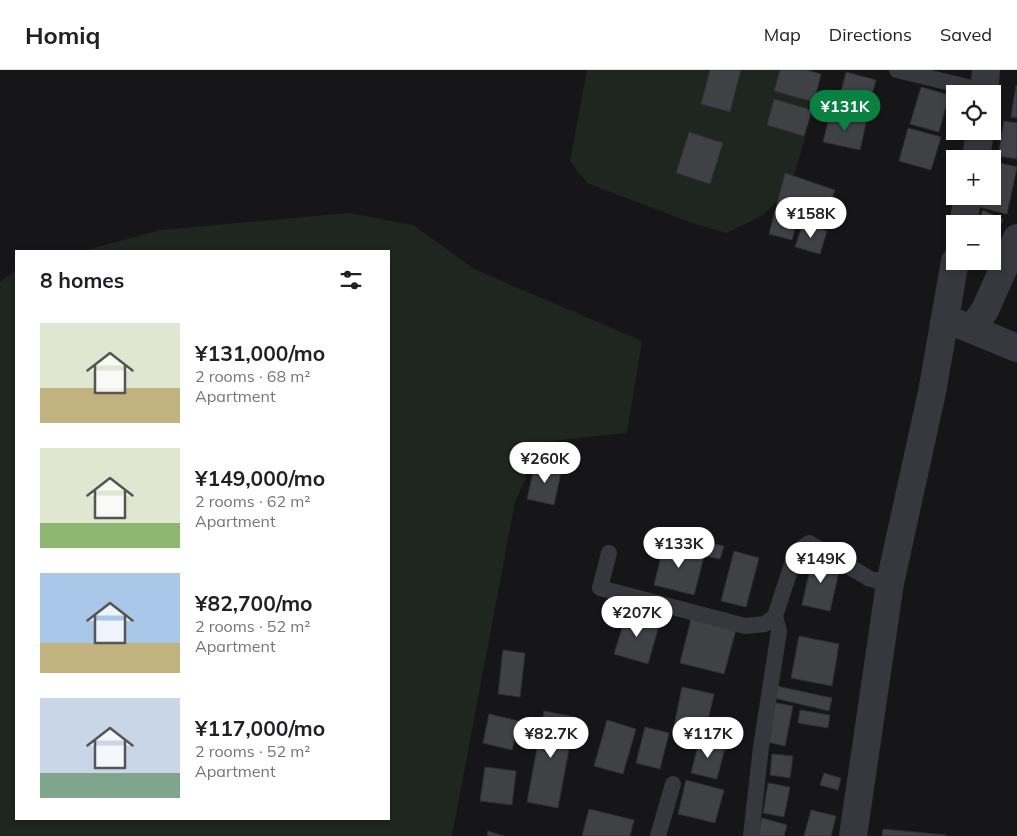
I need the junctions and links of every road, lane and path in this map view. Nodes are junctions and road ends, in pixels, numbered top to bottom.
1 (898, 70) edge
2 (985, 85) edge
3 (1017, 238) edge
4 (953, 270) edge
5 (943, 320) junction
6 (972, 328) junction
7 (1017, 348) edge
8 (609, 553) dead end
9 (890, 583) junction
10 (775, 616) junction
11 (673, 784) dead end
12 (658, 836) edge
13 (750, 836) edge
14 (853, 836) edge

1 - 2 lane
3 - 6 street
4 - 5 street
5 - 6 street
5 - 9 street
6 - 7 street
8 - 10 lane
9 - 10 lane
9 - 14 street
10 - 13 lane
11 - 12 lane

